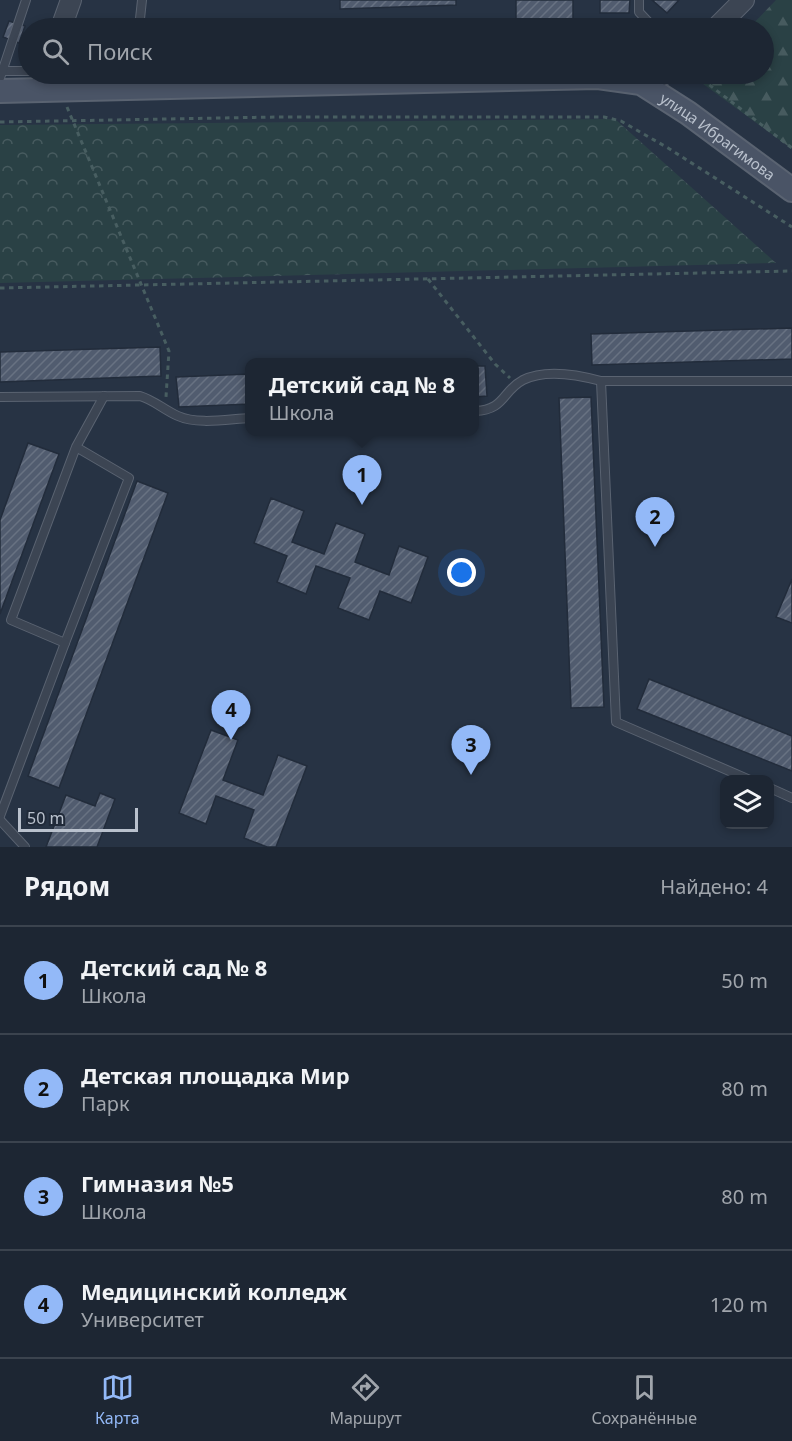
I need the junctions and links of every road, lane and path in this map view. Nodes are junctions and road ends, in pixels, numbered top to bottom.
1 (26, 0) edge
2 (71, 0) edge
3 (142, 0) edge
4 (639, 0) edge
5 (744, 0) edge
6 (20, 18) edge
7 (65, 18) edge
8 (140, 18) edge
9 (645, 18) edge
10 (726, 18) edge
11 (18, 25) edge
12 (1, 78) edge
13 (18, 78) edge
14 (643, 84) edge
15 (708, 84) edge
16 (66, 103) dead end
17 (71, 121) junction
18 (0, 122) edge
19 (792, 148) edge
20 (792, 190) edge
21 (792, 228) edge
22 (792, 271) edge
23 (428, 279) junction
24 (141, 285) junction
25 (0, 288) edge
26 (601, 381) junction
27 (792, 381) edge
28 (518, 385) junction
29 (104, 396) junction
30 (0, 397) edge
31 (165, 408) junction
32 (479, 411) edge
33 (245, 418) edge
34 (76, 447) junction
35 (65, 643) junction
36 (738, 775) edge
37 (774, 790) edge
38 (792, 798) edge
39 (0, 818) edge
40 (25, 847) edge

1 - 6 lane
2 - 7 street
3 - 8 lane
4 - 9 lane
5 - 10 street
11 - 12 lane
12 - 13 main road
14 - 20 main road, улица Ибрагимова
15 - 19 path
16 - 17 path
17 - 18 path
17 - 21 path
17 - 24 path
22 - 23 path
23 - 24 path
23 - 28 path
24 - 25 path
24 - 31 path
26 - 27 lane
26 - 28 lane
26 - 36 lane
28 - 32 lane
29 - 30 lane
29 - 31 lane
29 - 34 lane
31 - 33 lane
34 - 35 lane
34 - 35 lane
35 - 39 lane
37 - 38 lane
39 - 40 lane

